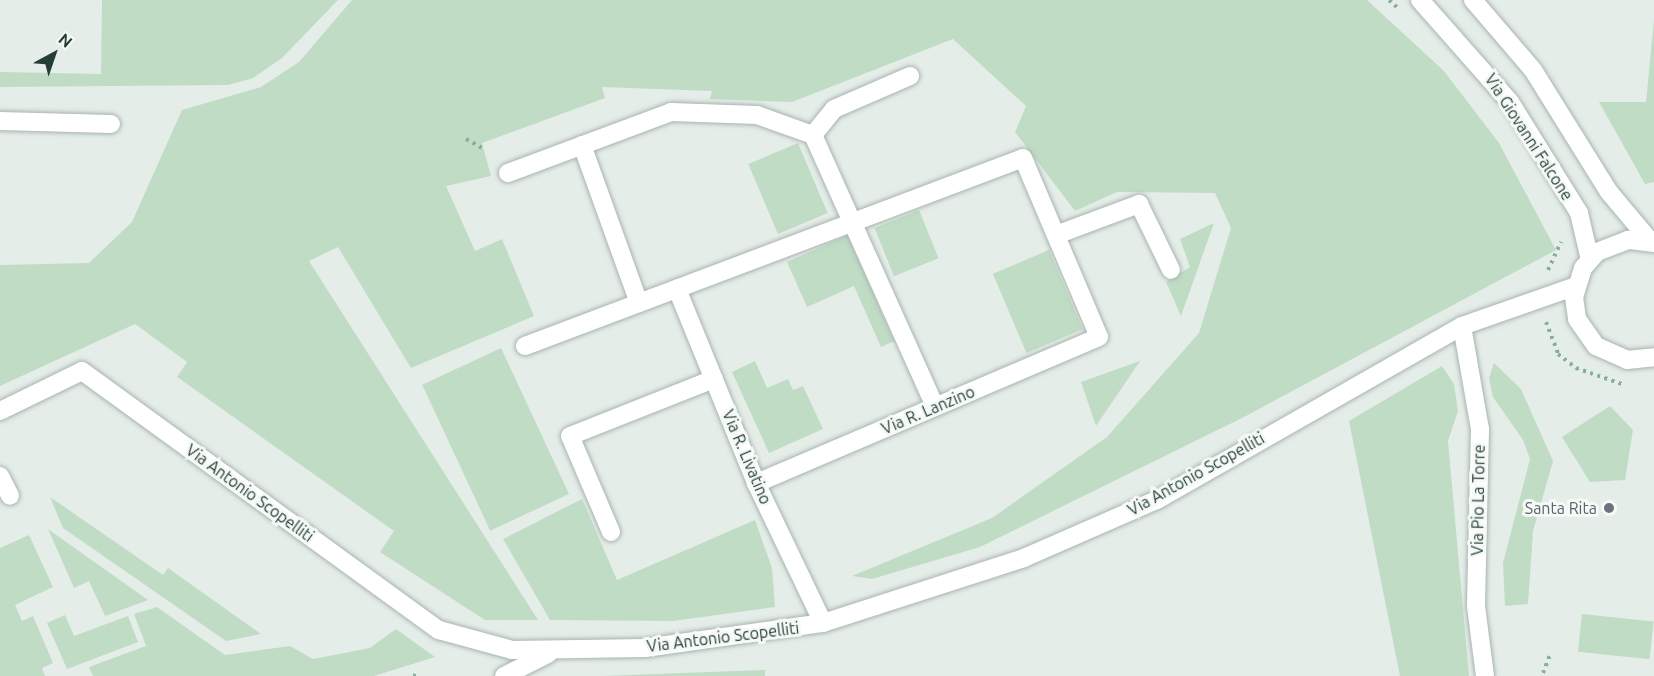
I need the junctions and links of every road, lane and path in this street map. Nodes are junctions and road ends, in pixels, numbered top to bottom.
1 (1389, 0) edge
2 (1420, 0) edge
3 (1473, 0) edge
4 (1406, 16) dead end
5 (910, 76) dead end
6 (0, 121) edge
7 (111, 124) dead end
8 (813, 135) junction
9 (466, 139) dead end
10 (582, 145) junction
11 (484, 149) dead end
12 (508, 173) dead end
13 (854, 222) junction
14 (1560, 231) dead end
15 (1056, 235) junction
16 (1652, 242) edge
17 (1590, 260) junction
18 (1171, 270) dead end
19 (1576, 286) junction
20 (677, 289) junction
21 (1543, 296) junction
22 (639, 303) junction
23 (1462, 326) junction
24 (525, 346) dead end
25 (1654, 357) edge
26 (714, 379) junction
27 (1626, 383) dead end
28 (935, 406) junction
29 (0, 411) edge
30 (0, 476) edge
31 (756, 483) junction
32 (10, 496) dead end
33 (611, 532) dead end
34 (823, 623) junction
35 (550, 653) junction
36 (1550, 655) dead end
37 (1543, 673) dead end
38 (420, 674) dead end
39 (412, 676) edge
40 (504, 676) edge
41 (1485, 676) edge

1 - 4 path
2 - 17 street, Via Giovanni Falcone
3 - 16 street
5 - 8 street
6 - 7 street
8 - 10 street
8 - 13 street
9 - 11 path
10 - 12 street
10 - 22 street
13 - 15 street
13 - 20 street
13 - 28 street
14 - 21 path
15 - 18 street
15 - 28 street, Via R. Lanzino
16 - 17 street
17 - 19 street
19 - 21 street, Via Antonio Scopelliti
19 - 25 street
20 - 22 street
20 - 26 street, Via R. Livatino
21 - 23 street, Via Antonio Scopelliti
21 - 27 path
22 - 24 street
23 - 34 street, Via Antonio Scopelliti
23 - 41 street, Via Pio La Torre
26 - 31 street, Via R. Livatino
26 - 33 street
28 - 31 street, Via R. Lanzino
29 - 35 street, Via Antonio Scopelliti
30 - 32 street
31 - 34 street, Via R. Livatino
34 - 35 street, Via Antonio Scopelliti
35 - 40 street
36 - 37 path
38 - 39 path

